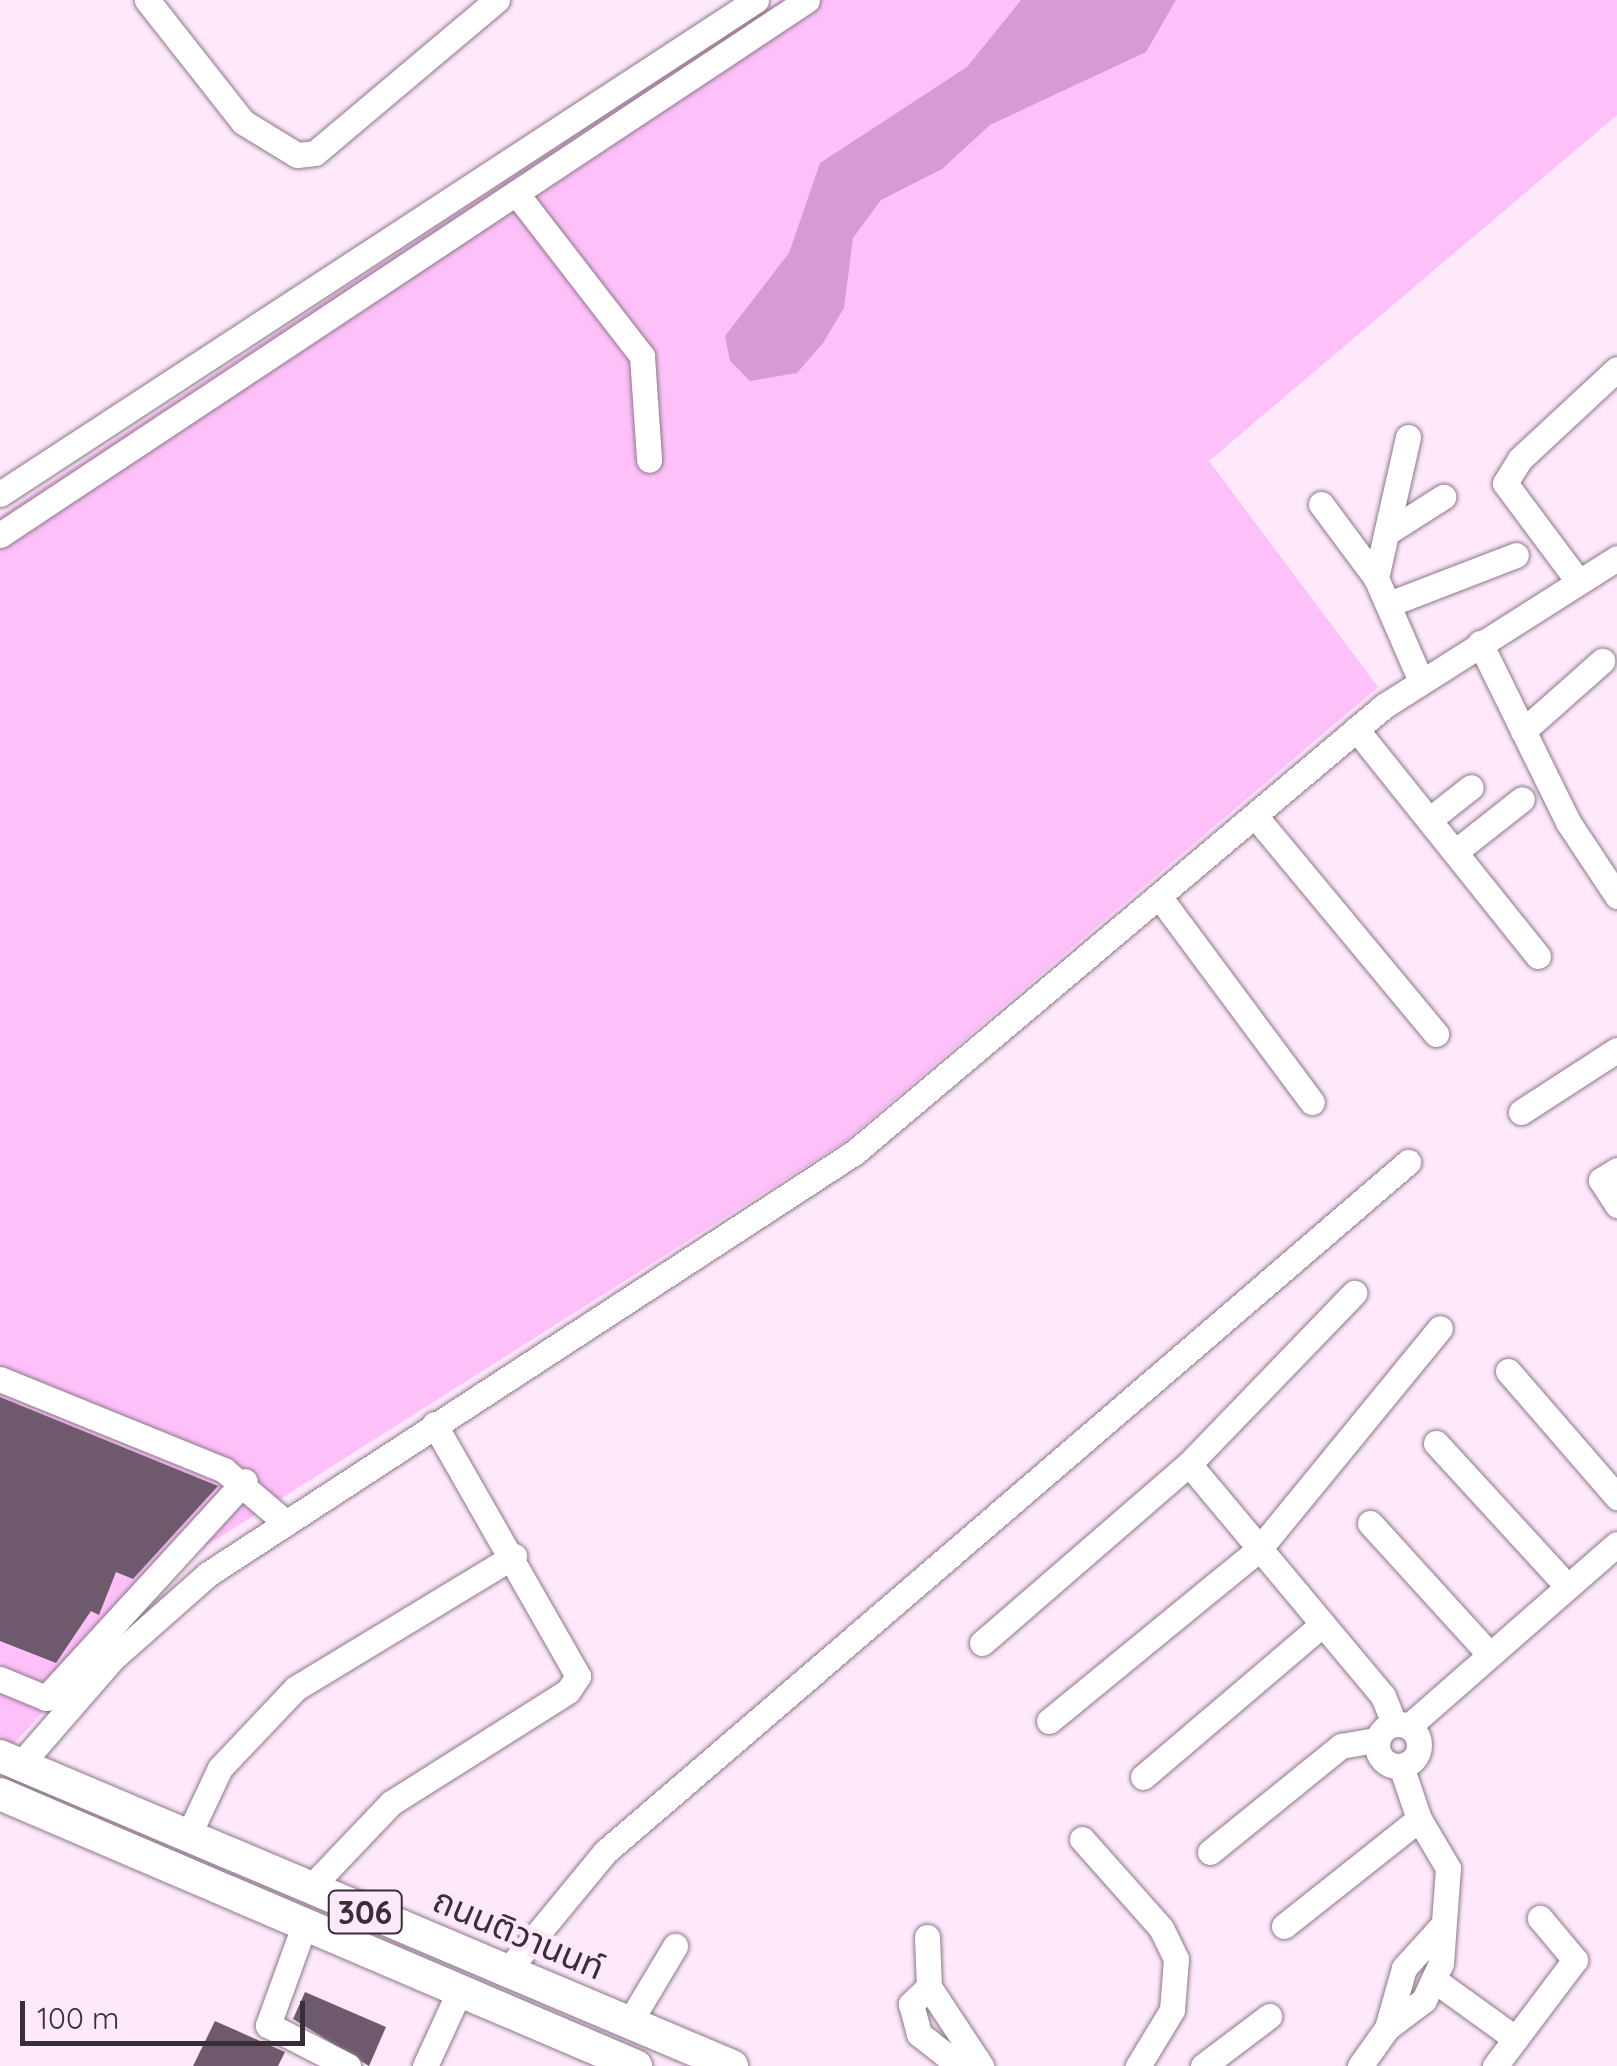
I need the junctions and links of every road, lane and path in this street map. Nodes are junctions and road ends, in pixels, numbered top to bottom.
1 (148, 0) edge
2 (497, 0) edge
3 (756, 0) edge
4 (806, 0) edge
5 (516, 192) junction
6 (1617, 369) edge
7 (1408, 437) dead end
8 (650, 460) dead end
9 (0, 494) edge
10 (1444, 497) dead end
11 (1322, 504) dead end
12 (1390, 530) junction
13 (0, 535) edge
14 (1516, 555) dead end
15 (1617, 558) edge
16 (1376, 578) junction
17 (1578, 581) junction
18 (1389, 604) junction
19 (1480, 642) junction
20 (1602, 661) dead end
21 (1422, 681) junction
22 (1356, 729) junction
23 (1523, 731) junction
24 (1472, 787) dead end
25 (1522, 798) dead end
26 (1256, 817) junction
27 (1429, 820) junction
28 (1455, 852) junction
29 (1617, 896) edge
30 (1161, 898) junction
31 (1538, 956) dead end
32 (1436, 1034) dead end
33 (1617, 1050) edge
34 (1312, 1102) dead end
35 (1520, 1112) dead end
36 (1408, 1162) dead end
37 (1617, 1170) edge
38 (1617, 1205) edge
39 (1354, 1293) dead end
40 (1440, 1328) dead end
41 (1508, 1370) dead end
42 (0, 1379) edge
43 (434, 1424) junction
44 (1436, 1443) dead end
45 (1189, 1464) junction
46 (244, 1481) junction
47 (1617, 1496) edge
48 (285, 1522) junction
49 (1370, 1522) dead end
50 (1617, 1544) edge
51 (1260, 1548) junction
52 (514, 1556) junction
53 (1568, 1586) junction
54 (1322, 1624) junction
55 (982, 1643) dead end
56 (1490, 1655) junction
57 (0, 1679) edge
58 (1050, 1721) dead end
59 (1393, 1730) junction
60 (10, 1761) edge
61 (1401, 1766) junction
62 (1143, 1777) dead end
63 (0, 1794) edge
64 (1419, 1819) junction
65 (188, 1836) junction
66 (1082, 1840) dead end
67 (1210, 1852) dead end
68 (309, 1888) junction
69 (1540, 1918) dead end
70 (306, 1924) junction
71 (1284, 1926) dead end
72 (1441, 1926) junction
73 (927, 1936) dead end
74 (675, 1946) dead end
75 (474, 1958) junction
76 (507, 1971) junction
77 (1438, 1982) junction
78 (460, 1990) junction
79 (492, 2005) junction
80 (1269, 2016) dead end
81 (629, 2023) junction
82 (1387, 2028) junction
83 (1516, 2039) junction
84 (979, 2062) edge
85 (1149, 2063) edge
86 (630, 2065) edge
87 (348, 2066) edge
88 (425, 2066) edge
89 (732, 2066) edge
90 (1203, 2066) edge
91 (1360, 2066) edge
92 (1494, 2066) edge

1 - 2 street
3 - 9 street
4 - 5 street
5 - 8 street
5 - 13 street
6 - 17 street
7 - 12 street
10 - 12 street
11 - 16 street
12 - 16 street
14 - 18 street
15 - 17 street
16 - 18 street
17 - 19 street
18 - 21 street
19 - 21 street
19 - 23 street
20 - 23 street
21 - 22 street
22 - 26 street
22 - 27 street
23 - 29 street
24 - 27 street
25 - 28 street
26 - 30 street
26 - 32 street
27 - 28 street
28 - 31 street
30 - 34 street
30 - 43 street
33 - 35 street
36 - 76 street
37 - 38 street
39 - 45 street
40 - 51 street
41 - 47 street
42 - 46 street
43 - 48 street
43 - 52 street
44 - 53 street
45 - 51 street
45 - 55 street
46 - 48 street
46 - 57 street
48 - 60 street
49 - 56 street
50 - 53 street
51 - 54 street
51 - 58 street
52 - 65 street
52 - 68 street
53 - 56 street
54 - 59 street
54 - 62 street
56 - 59 street
59 - 61 street
59 - 61 street
59 - 67 street
60 - 65 main road, ถนนติวานนท์ / 306
61 - 64 street
63 - 70 main road, 306
64 - 71 street
64 - 72 street
65 - 68 main road, ถนนติวานนท์ / 306
66 - 85 street
68 - 75 main road, ถนนติวานนท์ / 306
69 - 83 street
70 - 78 main road, 306
70 - 87 street
72 - 77 street
72 - 82 street
73 - 84 street
74 - 81 street
75 - 76 main road, ถนนติวานนท์ / 306
75 - 78 main road
76 - 79 main road
76 - 81 main road, ถนนติวานนท์ / 306
77 - 82 street
77 - 83 street
78 - 79 main road, 306
78 - 88 street
79 - 86 main road, 306
80 - 90 street
81 - 89 main road, ถนนติวานนท์ / 306
82 - 91 street
83 - 92 street

